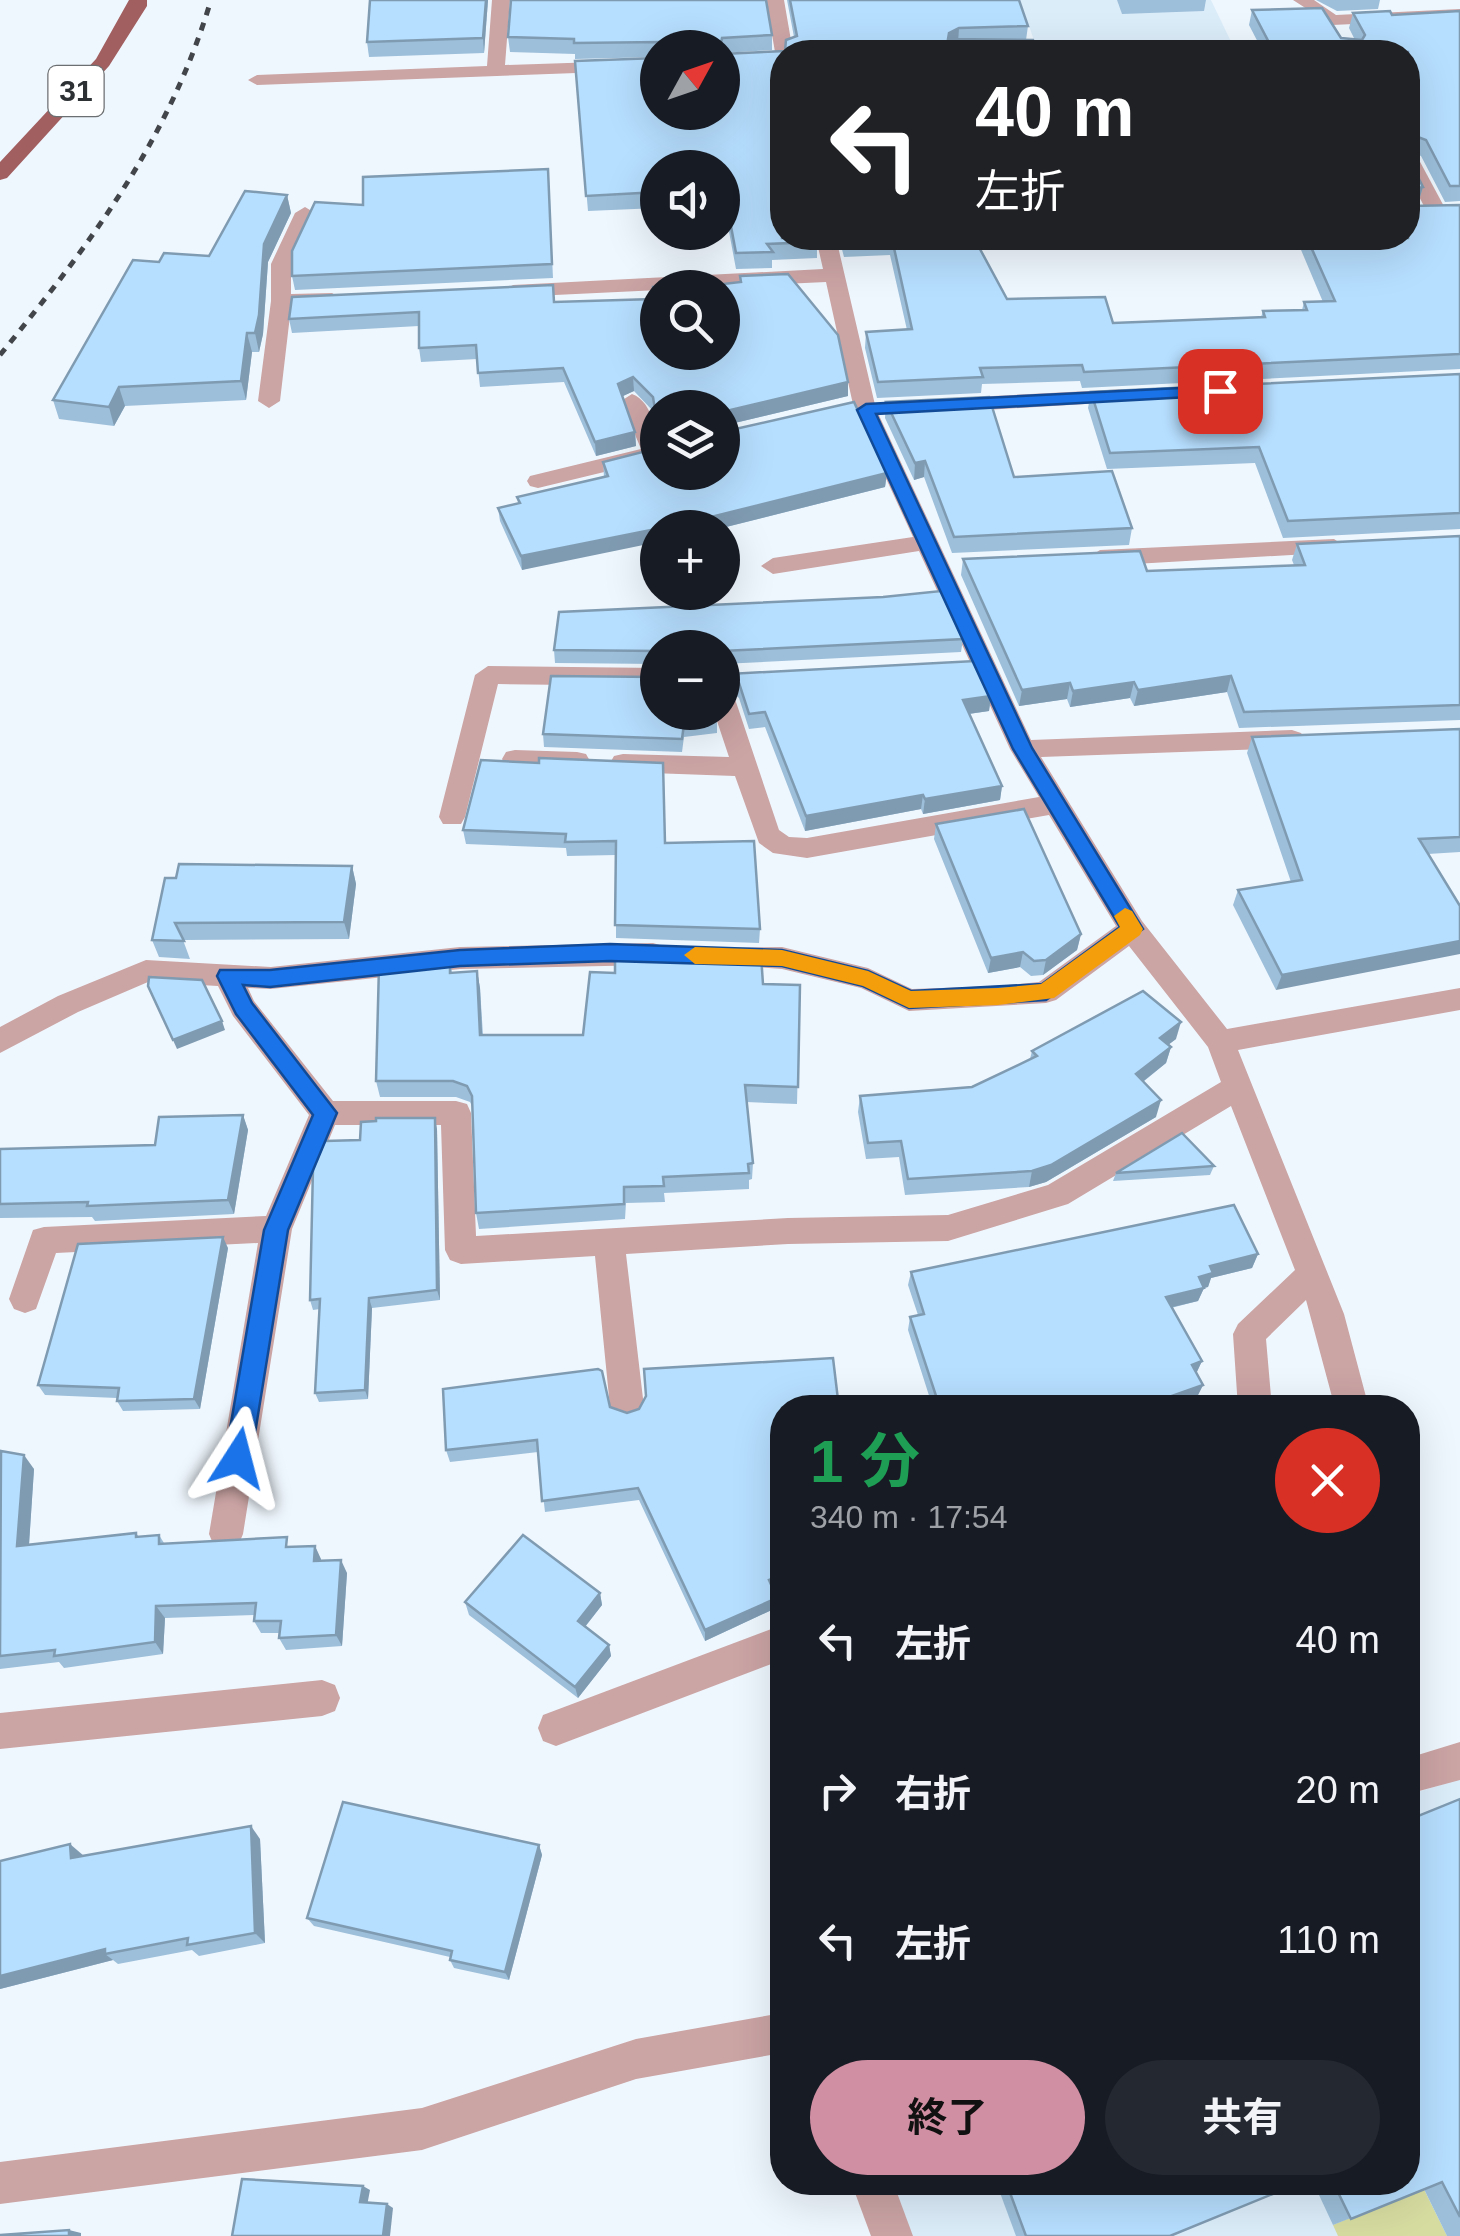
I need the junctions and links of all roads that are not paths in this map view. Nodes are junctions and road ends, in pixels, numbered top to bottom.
1 (138, 0) edge
2 (501, 0) edge
3 (775, 0) edge
4 (1302, 0) edge
5 (1460, 14) edge
6 (777, 40) edge
7 (640, 65) edge
8 (496, 71) junction
9 (257, 80) dead end
10 (0, 174) edge
11 (1420, 180) edge
12 (1460, 211) edge
13 (1437, 212) junction
14 (1420, 213) edge
15 (305, 214) edge
16 (829, 250) edge
17 (835, 276) junction
18 (498, 291) edge
19 (360, 298) edge
20 (281, 302) junction
21 (1142, 395) edge
22 (269, 401) dead end
23 (632, 401) edge
24 (924, 406) edge
25 (640, 418) edge
26 (640, 457) edge
27 (538, 481) dead end
28 (926, 542) junction
29 (1363, 545) edge
30 (1073, 559) edge
31 (774, 566) dead end
32 (640, 677) edge
33 (732, 730) edge
34 (1321, 738) edge
35 (1023, 749) junction
36 (515, 759) edge
37 (745, 767) junction
38 (1056, 804) junction
39 (452, 816) dead end
40 (1132, 929) junction
41 (228, 976) junction
42 (1460, 998) edge
43 (0, 1041) edge
44 (1220, 1042) junction
45 (1238, 1087) junction
46 (325, 1113) junction
47 (276, 1230) junction
48 (610, 1241) junction
49 (1312, 1274) junction
50 (26, 1298) dead end
51 (1254, 1395) edge
52 (1349, 1395) edge
53 (627, 1406) dead end
54 (226, 1534) dead end
55 (770, 1648) edge
56 (322, 1698) dead end
57 (556, 1728) dead end
58 (0, 1730) edge
59 (1460, 1760) edge
60 (1420, 1772) edge
61 (770, 2035) edge
62 (0, 2183) edge
63 (877, 2195) edge
64 (892, 2236) edge

1 - 10 main road, 31
2 - 8 street
3 - 6 street
4 - 5 street
7 - 8 street
8 - 9 street
11 - 13 street
12 - 13 street
13 - 14 street
15 - 20 street
16 - 17 street
17 - 18 street
17 - 28 street
19 - 20 street
20 - 22 street
21 - 24 street
23 - 25 street
26 - 27 street
28 - 31 street
28 - 35 street
29 - 30 street
32 - 39 street
33 - 37 street
34 - 35 street
35 - 38 street
36 - 37 street
37 - 38 street
38 - 40 street
40 - 41 street
40 - 44 street
41 - 43 street
41 - 46 street
42 - 44 street
44 - 45 street
45 - 48 street
45 - 49 street
46 - 47 street
46 - 48 street
47 - 50 street
47 - 54 street
48 - 53 street
49 - 51 street
49 - 52 street
55 - 57 street
56 - 58 street
59 - 60 street
61 - 62 street
63 - 64 street

